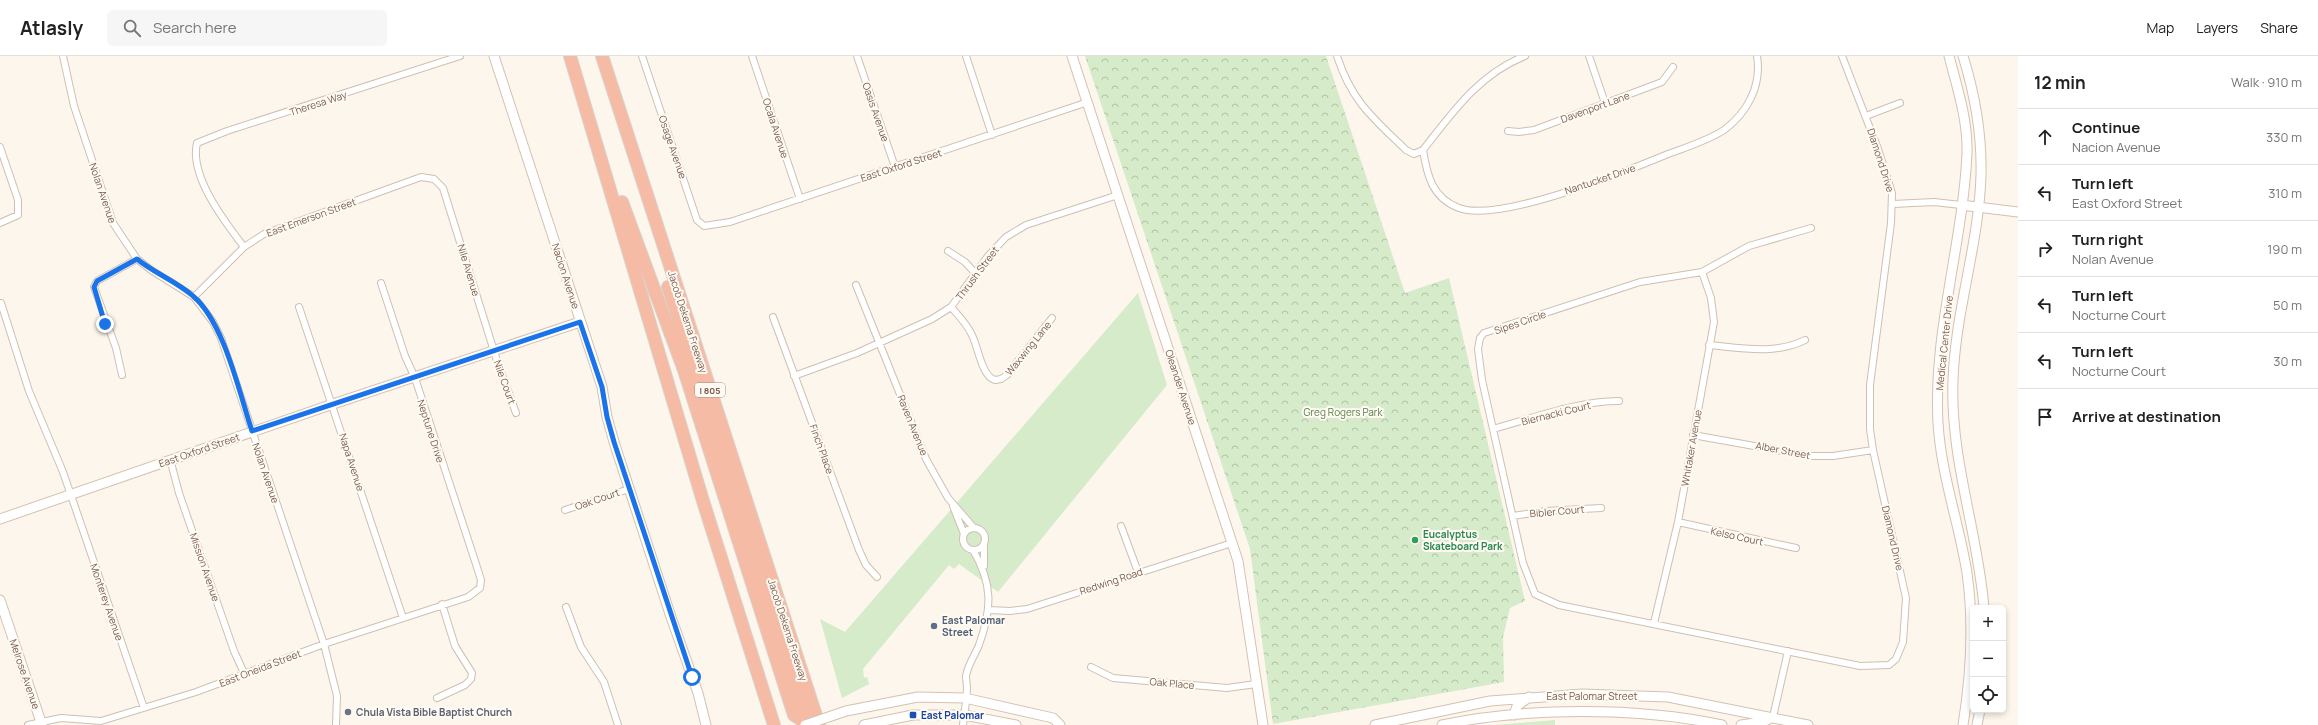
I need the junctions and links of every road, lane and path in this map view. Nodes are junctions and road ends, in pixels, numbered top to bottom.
1 (63, 56) edge
2 (460, 56) edge
3 (494, 56) edge
4 (570, 56) edge
5 (598, 56) edge
6 (602, 56) edge
7 (642, 56) edge
8 (752, 56) edge
9 (857, 56) edge
10 (966, 56) edge
11 (1072, 56) edge
12 (1337, 56) edge
13 (1525, 56) edge
14 (1589, 56) edge
15 (1757, 56) edge
16 (1842, 56) edge
17 (1949, 56) edge
18 (1963, 56) edge
19 (1673, 66) dead end
20 (582, 93) junction
21 (1088, 102) junction
22 (1605, 103) junction
23 (1900, 103) dead end
24 (1866, 116) junction
25 (1508, 130) dead end
26 (992, 135) junction
27 (0, 147) edge
28 (1423, 150) junction
29 (894, 167) junction
30 (443, 188) joint
31 (1118, 195) junction
32 (800, 199) junction
33 (1893, 204) junction
34 (1961, 205) junction
35 (1978, 207) junction
36 (2018, 212) edge
37 (3, 222) edge
38 (714, 225) joint
39 (1811, 228) dead end
40 (244, 247) junction
41 (948, 251) dead end
42 (137, 259) junction
43 (1702, 272) junction
44 (976, 274) junction
45 (381, 283) dead end
46 (856, 285) dead end
47 (194, 297) junction
48 (1, 303) dead end
49 (299, 307) dead end
50 (952, 307) junction
51 (773, 317) dead end
52 (1052, 318) dead end
53 (580, 322) junction
54 (1805, 340) dead end
55 (879, 343) junction
56 (1709, 345) junction
57 (495, 351) junction
58 (122, 375) dead end
59 (794, 376) junction
60 (415, 378) junction
61 (1619, 401) dead end
62 (332, 404) junction
63 (516, 413) dead end
64 (1938, 422) junction
65 (1954, 422) junction
66 (1493, 429) junction
67 (252, 431) junction
68 (1693, 435) junction
69 (1873, 450) junction
70 (170, 459) junction
71 (629, 489) junction
72 (71, 495) junction
73 (952, 503) junction
74 (1601, 508) dead end
75 (565, 510) dead end
76 (1513, 516) junction
77 (0, 519) edge
78 (1678, 522) junction
79 (1121, 526) dead end
80 (974, 528) junction
81 (964, 534) junction
82 (1232, 543) junction
83 (984, 545) junction
84 (1796, 548) dead end
85 (974, 550) junction
86 (1978, 560) junction
87 (1964, 563) junction
88 (984, 567) junction
89 (1138, 572) junction
90 (877, 578) dead end
91 (481, 580) joint
92 (1535, 594) joint
93 (0, 600) edge
94 (442, 604) junction
95 (1984, 605) edge
96 (566, 607) dead end
97 (989, 610) junction
98 (770, 616) junction
99 (403, 618) junction
100 (4, 624) edge
101 (1654, 624) junction
102 (324, 644) junction
103 (1788, 651) junction
104 (1091, 667) dead end
105 (244, 673) junction
106 (1256, 684) junction
107 (1529, 697) junction
108 (437, 698) dead end
109 (965, 698) junction
110 (144, 708) junction
111 (1979, 713) edge
112 (964, 715) junction
113 (1514, 715) junction
114 (1773, 717) junction
115 (41, 723) edge
116 (803, 724) edge
117 (28, 725) edge
118 (336, 725) edge
119 (618, 725) edge
120 (706, 725) edge
121 (774, 725) edge
122 (819, 725) edge
123 (864, 725) edge
124 (963, 725) edge
125 (1016, 725) edge
126 (1060, 725) edge
127 (1263, 725) edge
128 (1375, 725) edge
129 (1442, 725) edge
130 (1722, 725) edge
131 (1741, 725) edge
132 (1808, 725) edge
133 (1963, 725) edge
134 (1977, 725) edge

1 - 42 street, Nolan Avenue
2 - 40 street, Theresa Way
3 - 53 main road, Nacion Avenue
4 - 20 highway
5 - 98 highway
6 - 122 highway, Jacob Dekema Freeway / I 805
7 - 38 street, Osage Avenue
8 - 32 street, Ocala Avenue
9 - 29 street, Oasis Avenue
10 - 26 street
11 - 21 main road, Oleander Avenue
12 - 28 street
13 - 28 street
14 - 22 street
15 - 28 street, Nantucket Drive
16 - 24 street, Diamond Drive
17 - 34 main road, Medical Center Drive
18 - 35 main road, Medical Center Drive
19 - 22 street, Davenport Lane
20 - 98 highway
20 - 121 highway
21 - 26 street, East Oxford Street
21 - 31 main road, Oleander Avenue
22 - 25 street, Davenport Lane
23 - 24 street
24 - 33 street, Diamond Drive
26 - 29 street, East Oxford Street
27 - 37 street
29 - 32 street, East Oxford Street
30 - 40 street, East Emerson Street
30 - 57 street, Nile Avenue
31 - 44 street, Thrush Street
31 - 82 main road, Oleander Avenue
32 - 38 street, East Oxford Street
33 - 34 street
33 - 69 street, Diamond Drive
34 - 35 main road
34 - 64 main road, Medical Center Drive
35 - 36 main road
35 - 65 main road, Medical Center Drive
39 - 43 street, Sipes Circle
40 - 47 street, East Emerson Street
41 - 44 street
42 - 47 street, Nolan Avenue
42 - 58 street
43 - 56 street, Whitaker Avenue
43 - 66 street, Sipes Circle
44 - 50 street, Thrush Street
45 - 60 street, Neptune Drive
46 - 55 street, Raven Avenue
47 - 67 street, Nolan Avenue
48 - 72 street, Monterey Avenue
49 - 62 street, Napa Avenue
50 - 52 street, Waxwing Lane
50 - 55 street, Thrush Street
51 - 59 street, Finch Place
53 - 57 main road, East Oxford Street
53 - 71 main road, Nacion Avenue
54 - 56 street
55 - 59 street, Thrush Street
55 - 73 street, Raven Avenue
56 - 68 street, Whitaker Avenue
57 - 60 main road, East Oxford Street
57 - 63 street, Nile Court
59 - 90 street, Finch Place
60 - 62 main road, East Oxford Street
60 - 91 street, Neptune Drive
61 - 66 street, Biernacki Court
62 - 67 main road, East Oxford Street
62 - 99 street, Napa Avenue
64 - 65 main road
64 - 87 main road, Medical Center Drive
65 - 86 main road, Medical Center Drive
66 - 76 street, Sipes Circle
67 - 70 main road, East Oxford Street
67 - 102 street, Nolan Avenue
68 - 69 street, Alber Street
68 - 78 street, Whitaker Avenue
69 - 103 street, Diamond Drive
70 - 72 main road, East Oxford Street
70 - 105 street, Mission Avenue
71 - 75 street, Oak Court
71 - 120 main road, Nacion Avenue
72 - 77 main road, East Oxford Street
72 - 110 street, Monterey Avenue
73 - 80 street, Raven Avenue
73 - 81 street, Raven Avenue
74 - 76 street, Bibler Court
76 - 92 street, Sipes Circle
78 - 84 street, Kelso Court
78 - 101 street, Whitaker Avenue
79 - 89 street
80 - 81 street
80 - 83 street
81 - 85 street
82 - 89 street, Redwing Road
82 - 106 main road, Oleander Avenue
83 - 85 street
83 - 88 street
85 - 88 street
86 - 87 main road
86 - 95 main road, Medical Center Drive
87 - 133 main road, Medical Center Drive
88 - 97 street
89 - 97 street, Redwing Road
91 - 94 street, East Oneida Street
92 - 101 street, Diamond Drive
93 - 100 main road, Melrose Avenue
94 - 99 street, East Oneida Street
94 - 108 street
96 - 119 street
97 - 109 street
98 - 116 highway
99 - 102 street, East Oneida Street
100 - 115 main road, Melrose Avenue
101 - 103 street, Diamond Drive
102 - 105 street, East Oneida Street
102 - 118 street, Nolan Avenue
103 - 114 street
104 - 106 street, Oak Place
105 - 110 street, East Oneida Street
106 - 127 main road, Oleander Avenue
107 - 113 main road
107 - 114 main road, East Palomar Street
107 - 128 main road, East Palomar Street
109 - 112 street
109 - 116 main road, bridge
109 - 126 main road
110 - 115 street, East Oneida Street
111 - 134 main road
112 - 123 main road
112 - 124 street
112 - 125 main road
113 - 129 main road, East Palomar Street
113 - 130 main road, East Palomar Street
114 - 131 main road
114 - 132 main road, East Palomar Street
115 - 117 street, East Oneida Street

